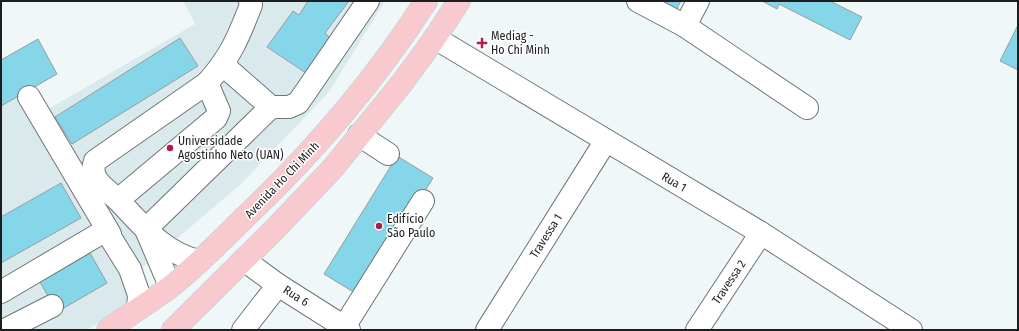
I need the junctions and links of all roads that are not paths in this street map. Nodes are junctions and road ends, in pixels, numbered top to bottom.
1 (250, 1) edge
2 (368, 1) edge
3 (426, 1) edge
4 (459, 1) edge
5 (638, 1) edge
6 (698, 1) edge
7 (685, 26) junction
8 (435, 38) junction
9 (223, 65) junction
10 (208, 83) junction
11 (29, 96) dead end
12 (271, 107) junction
13 (807, 108) dead end
14 (359, 134) junction
15 (605, 142) junction
16 (388, 154) dead end
17 (118, 200) junction
18 (423, 201) dead end
19 (146, 229) junction
20 (761, 233) junction
21 (110, 234) junction
22 (244, 260) junction
23 (199, 261) junction
24 (130, 269) junction
25 (278, 285) junction
26 (167, 289) junction
27 (1, 292) edge
28 (52, 306) dead end
29 (138, 309) junction
30 (347, 328) edge
31 (907, 329) edge
32 (5, 330) edge
33 (108, 330) edge
34 (173, 330) edge
35 (243, 330) edge
36 (487, 330) edge
37 (696, 330) edge

1 - 9 street
2 - 12 street
3 - 23 main road, Avenida Ho Chi Minh
4 - 8 main road
5 - 7 street
6 - 7 street
7 - 13 street
8 - 14 main road
8 - 15 street, Rua 1
9 - 10 street
9 - 12 street
10 - 17 street
10 - 17 street
11 - 21 street
12 - 19 street
14 - 16 street
14 - 22 main road
15 - 20 street, Rua 1
15 - 36 street, Travessa 1
17 - 19 street
18 - 30 street
19 - 23 street
19 - 26 street
20 - 31 street, Rua 1
20 - 37 street, Travessa 2
21 - 24 street
21 - 27 street
22 - 25 street, Rua 6
22 - 34 main road
23 - 26 main road, Avenida Ho Chi Minh
24 - 26 street
24 - 29 street
25 - 30 street, Rua 6
25 - 35 street
26 - 29 main road, Avenida Ho Chi Minh
28 - 32 street
29 - 33 main road, Avenida Ho Chi Minh

